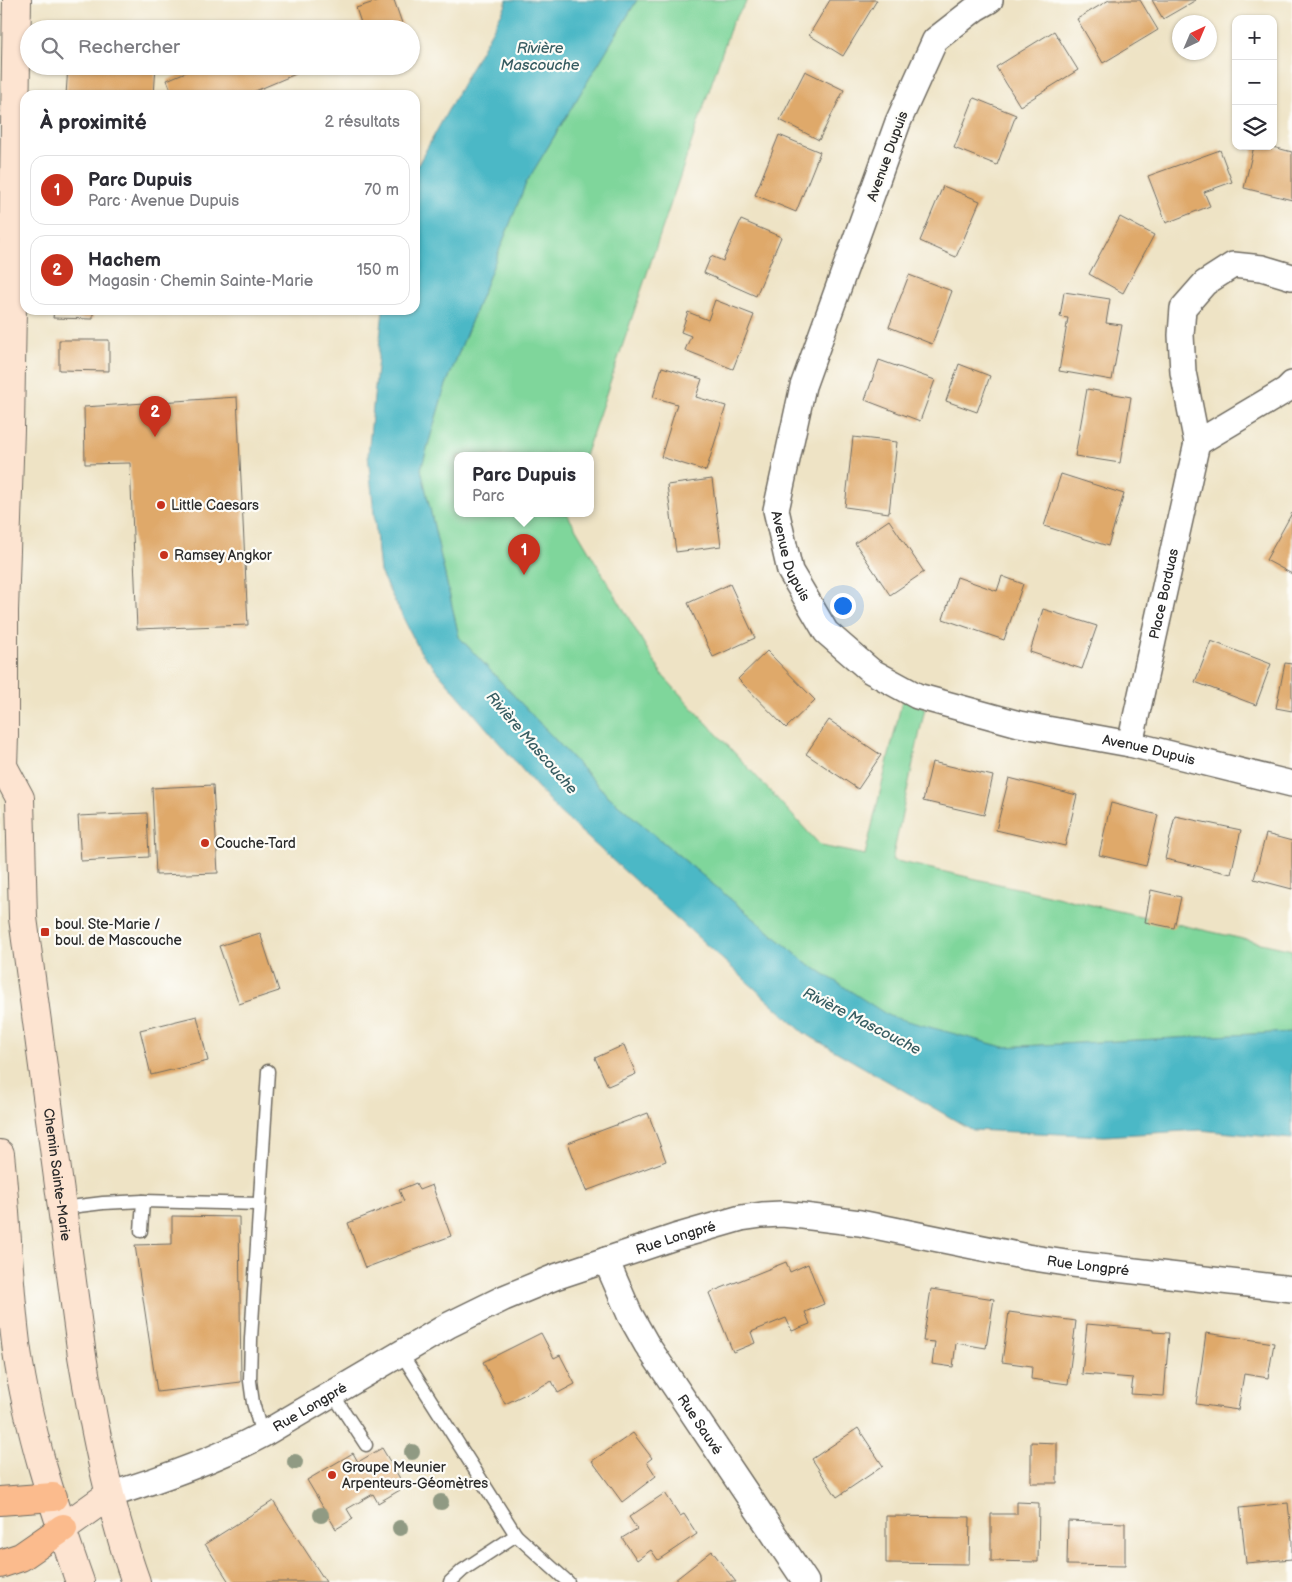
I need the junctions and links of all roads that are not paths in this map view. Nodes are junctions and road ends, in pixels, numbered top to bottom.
1 (17, 0) edge
2 (990, 0) edge
3 (1292, 278) edge
4 (1292, 384) edge
5 (1197, 443) junction
6 (1130, 744) junction
7 (1, 768) edge
8 (1292, 784) edge
9 (10, 799) edge
10 (11, 864) edge
11 (268, 1071) dead end
12 (0, 1154) edge
13 (2, 1187) edge
14 (143, 1201) junction
15 (260, 1204) junction
16 (62, 1208) junction
17 (141, 1231) dead end
18 (606, 1260) junction
19 (1292, 1289) edge
20 (401, 1353) junction
21 (332, 1394) junction
22 (262, 1435) junction
23 (366, 1445) dead end
24 (110, 1495) junction
25 (53, 1498) junction
26 (0, 1500) edge
27 (63, 1528) junction
28 (516, 1535) junction
29 (0, 1564) edge
30 (80, 1582) edge
31 (136, 1582) edge
32 (450, 1582) edge
33 (568, 1582) edge
34 (806, 1582) edge

1 - 7 main road, Chemin Sainte-Marie
2 - 6 street, Avenue Dupuis
3 - 5 street, Place Borduas
4 - 5 street
5 - 6 street, Place Borduas
6 - 8 street, Avenue Dupuis
7 - 9 main road, Chemin Sainte-Marie
9 - 10 main road, Chemin Sainte-Marie
10 - 16 main road, Chemin Sainte-Marie
11 - 15 lane
12 - 13 main road
13 - 25 main road
14 - 15 lane
14 - 16 lane
14 - 17 lane
15 - 22 lane
16 - 24 main road, Chemin Sainte-Marie
18 - 19 street, Rue Longpré
18 - 20 street, Rue Longpré
18 - 34 street, Rue Sauvé
20 - 21 street, Rue Longpré
20 - 28 lane
21 - 22 street, Rue Longpré
21 - 23 lane
22 - 24 street, Rue Longpré
24 - 25 main road, Rue Longpré
24 - 27 main road, Rue Longpré
24 - 31 main road, Chemin Sainte-Marie
25 - 26 highway
25 - 27 main road
27 - 29 highway
27 - 30 main road
28 - 32 lane
28 - 33 lane

